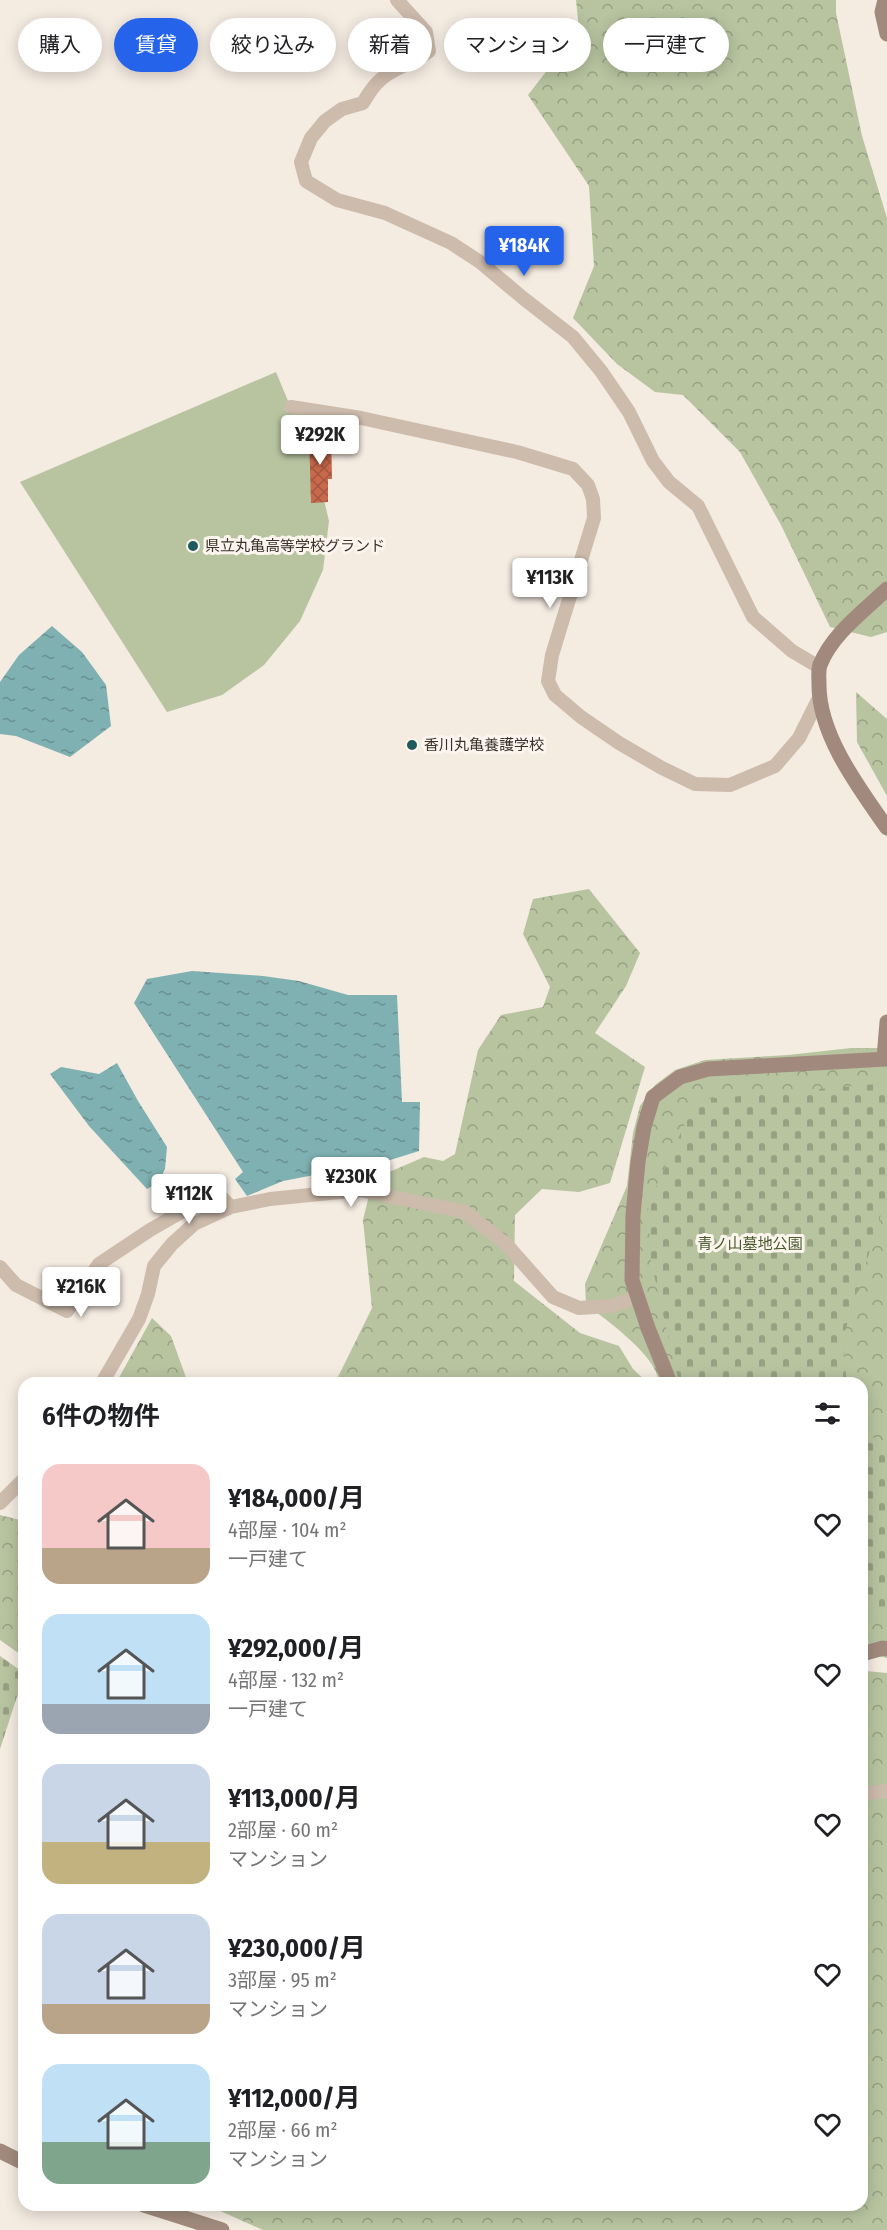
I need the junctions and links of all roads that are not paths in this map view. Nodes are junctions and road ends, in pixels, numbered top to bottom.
1 (397, 0) edge
2 (885, 0) edge
3 (887, 34) edge
4 (291, 407) dead end
5 (887, 589) edge
6 (819, 667) junction
7 (819, 698) junction
8 (887, 828) edge
9 (887, 1022) edge
10 (886, 1059) edge
11 (231, 1207) junction
12 (0, 1267) edge
13 (638, 1298) junction
14 (105, 1377) edge
15 (668, 1377) edge
16 (18, 1485) edge
17 (0, 1503) edge
18 (887, 1649) edge
19 (868, 1652) edge
20 (887, 1791) edge
21 (868, 1793) edge
22 (0, 2151) edge
23 (18, 2160) edge
24 (163, 2211) edge
25 (222, 2230) edge

1 - 6 street
2 - 3 street
4 - 7 street
5 - 6 street
6 - 7 street
7 - 8 street
9 - 10 street
10 - 13 street
11 - 12 street
11 - 13 street
11 - 14 street
13 - 15 street
16 - 17 street
18 - 19 street
20 - 21 street
22 - 23 street
24 - 25 street

